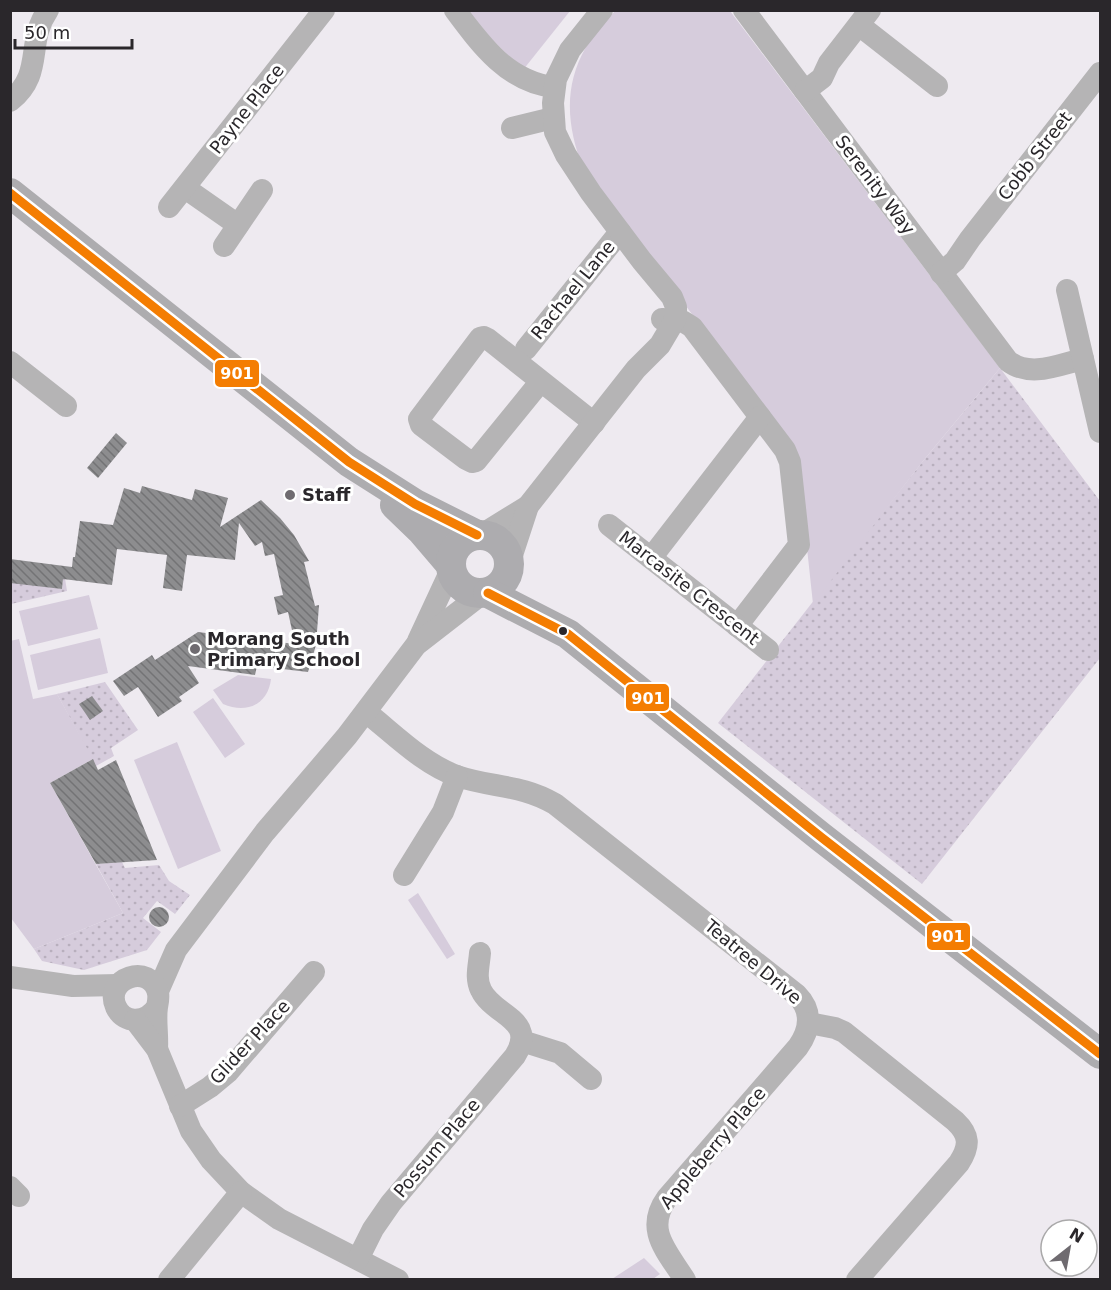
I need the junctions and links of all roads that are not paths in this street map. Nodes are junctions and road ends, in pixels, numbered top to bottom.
1 (48, 10) edge
2 (324, 10) edge
3 (455, 10) edge
4 (602, 10) edge
5 (744, 10) edge
6 (865, 18) edge
7 (1101, 73) edge
8 (555, 83) junction
9 (801, 86) junction
10 (937, 86) dead end
11 (10, 101) edge
12 (553, 118) junction
13 (512, 128) dead end
14 (185, 188) junction
15 (262, 190) dead end
16 (10, 193) edge
17 (169, 207) dead end
18 (238, 225) junction
19 (620, 232) junction
20 (224, 246) dead end
21 (938, 268) junction
22 (1067, 290) dead end
23 (668, 320) junction
24 (526, 349) dead end
25 (1082, 355) junction
26 (10, 362) edge
27 (541, 381) junction
28 (66, 406) dead end
29 (760, 417) junction
30 (594, 423) junction
31 (1101, 432) edge
32 (350, 462) junction
33 (528, 506) junction
34 (609, 525) dead end
35 (479, 535) junction
36 (651, 558) junction
37 (509, 566) junction
38 (451, 568) junction
39 (486, 593) junction
40 (738, 626) junction
41 (568, 634) junction
42 (416, 645) junction
43 (768, 650) dead end
44 (366, 712) junction
45 (457, 776) junction
46 (404, 875) dead end
47 (176, 950) junction
48 (480, 953) dead end
49 (318, 968) dead end
50 (10, 977) edge
51 (127, 980) junction
52 (73, 986) junction
53 (157, 999) junction
54 (126, 1015) junction
55 (809, 1023) junction
56 (522, 1041) junction
57 (157, 1048) junction
58 (1101, 1054) edge
59 (591, 1079) dead end
60 (180, 1106) junction
61 (240, 1192) junction
62 (358, 1259) junction
63 (169, 1280) edge
64 (398, 1280) edge
65 (685, 1280) edge
66 (857, 1280) edge

1 - 11 street
2 - 14 street, Payne Place
3 - 8 street
4 - 8 street
5 - 9 street, Serenity Way
6 - 9 street
6 - 10 street
7 - 21 street, Cobb Street
8 - 12 street
9 - 21 street, Serenity Way
12 - 13 street
12 - 19 street
14 - 17 street, Payne Place
14 - 18 street
15 - 18 street
16 - 32 main road
18 - 20 street
19 - 23 street
19 - 24 street, Rachael Lane
21 - 25 street, Serenity Way
22 - 25 street
23 - 29 street
23 - 30 street
25 - 31 street
26 - 28 street
27 - 27 street
27 - 30 street
29 - 36 street
29 - 40 street
30 - 33 street
32 - 35 main road
32 - 38 main road
33 - 35 street
33 - 37 street
34 - 36 street, Marcasite Crescent
35 - 37 main road
35 - 38 main road
36 - 40 street, Marcasite Crescent
37 - 39 main road
37 - 41 main road
38 - 39 main road
38 - 42 street
39 - 41 main road
39 - 42 street
40 - 43 street, Marcasite Crescent
41 - 58 main road
42 - 44 street
44 - 45 street, Teatree Drive
44 - 47 street
45 - 46 street
45 - 55 street, Teatree Drive
47 - 51 street
47 - 53 street
48 - 56 street
49 - 60 street, Glider Place
50 - 52 street
51 - 52 street
51 - 53 street
51 - 54 street
52 - 54 street
53 - 54 street
53 - 57 street
54 - 57 street
55 - 65 street, Appleberry Place
55 - 66 street, Teatree Drive
56 - 59 street
56 - 62 street, Possum Place
57 - 60 street
60 - 61 street
61 - 62 street
61 - 63 street
62 - 64 street

